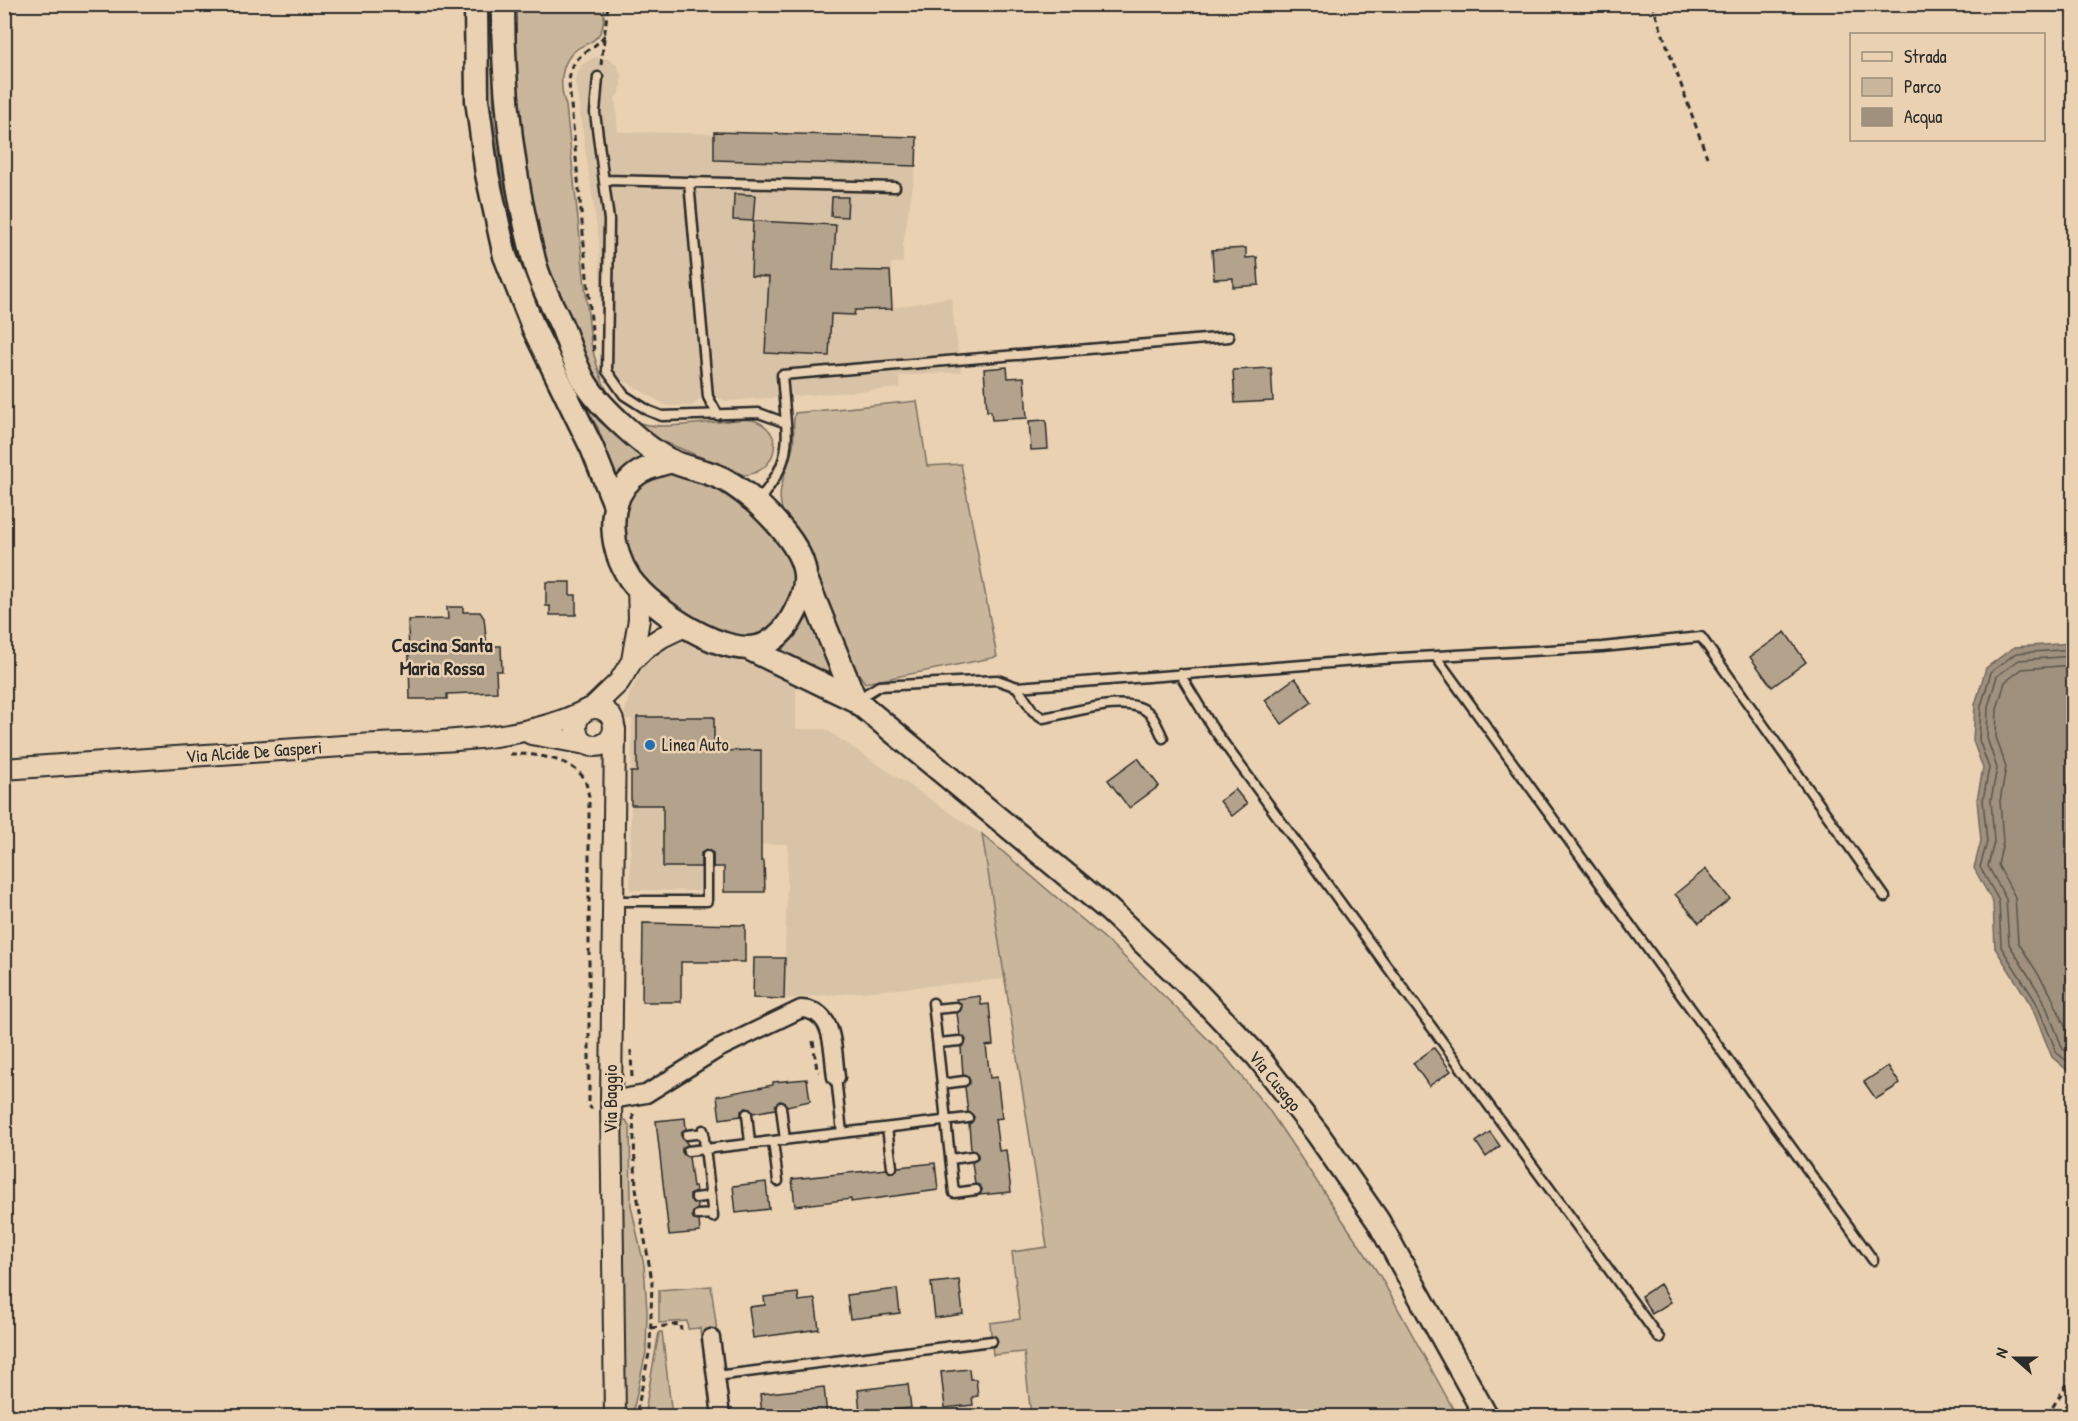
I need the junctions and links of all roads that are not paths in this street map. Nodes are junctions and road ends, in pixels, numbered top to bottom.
1 (503, 11) edge
2 (476, 12) edge
3 (598, 77) road end
4 (605, 180) junction
5 (688, 182) junction
6 (895, 187) dead end
7 (1230, 337) dead end
8 (718, 415) junction
9 (786, 423) junction
10 (672, 461) junction
11 (757, 503) junction
12 (615, 505) junction
13 (806, 579) junction
14 (638, 587) junction
15 (685, 626) junction
16 (750, 649) junction
17 (1436, 657) junction
18 (632, 661) junction
19 (1180, 674) junction
20 (619, 682) junction
21 (1017, 687) junction
22 (855, 700) junction
23 (589, 709) junction
24 (615, 726) junction
25 (504, 734) junction
26 (1162, 738) dead end
27 (589, 746) junction
28 (4, 769) edge
29 (613, 780) junction
30 (707, 856) dead end
31 (1885, 897) dead end
32 (612, 901) junction
33 (956, 1007) dead end
34 (960, 1041) dead end
35 (938, 1043) junction
36 (835, 1073) joint
37 (964, 1081) dead end
38 (942, 1084) junction
39 (611, 1100) junction
40 (781, 1107) dead end
41 (747, 1114) dead end
42 (968, 1119) dead end
43 (946, 1121) junction
44 (887, 1128) junction
45 (842, 1133) junction
46 (687, 1135) dead end
47 (785, 1140) junction
48 (773, 1141) junction
49 (750, 1143) junction
50 (706, 1149) junction
51 (688, 1151) dead end
52 (972, 1156) dead end
53 (951, 1159) junction
54 (892, 1167) dead end
55 (778, 1181) dead end
56 (976, 1190) dead end
57 (711, 1197) junction
58 (696, 1198) dead end
59 (698, 1215) dead end
60 (1873, 1260) dead end
61 (711, 1338) dead end
62 (1659, 1338) dead end
63 (992, 1341) dead end
64 (716, 1376) junction
65 (615, 1416) edge
66 (721, 1416) edge
67 (1486, 1416) edge

1 - 10 main road
2 - 12 main road
3 - 4 lane
4 - 5 lane
4 - 8 lane
5 - 6 lane
5 - 8 lane
7 - 9 lane
8 - 9 lane
9 - 11 lane
10 - 11 main road
10 - 12 main road
11 - 13 main road
12 - 14 main road
13 - 16 main road
13 - 22 main road
14 - 15 main road
14 - 18 street, Via Baggio
15 - 16 main road
15 - 18 street, Via Baggio
16 - 22 main road
17 - 19 lane
17 - 31 lane
17 - 60 lane
18 - 20 street, Via Baggio
19 - 21 lane
19 - 62 lane
20 - 23 street, Via Baggio
20 - 24 street, Via Baggio
21 - 22 lane
21 - 26 lane
22 - 67 main road, Via Cusago
23 - 24 street
23 - 25 street, Via Alcide De Gasperi
23 - 27 street
24 - 27 street
24 - 29 street, Via Baggio
25 - 27 street, Via Alcide De Gasperi
25 - 28 street, Via Alcide De Gasperi
27 - 29 street
29 - 32 street, Via Baggio
30 - 32 lane
32 - 39 street, Via Baggio
33 - 35 lane
34 - 35 lane
35 - 38 lane
36 - 39 street
36 - 45 lane
37 - 38 lane
38 - 43 lane
39 - 65 street, Via Baggio
40 - 47 lane
41 - 49 lane
42 - 43 lane
43 - 44 lane
43 - 53 lane
44 - 45 lane
44 - 54 lane
45 - 47 lane
46 - 50 lane
47 - 48 lane
48 - 49 lane
48 - 55 lane
49 - 50 lane
50 - 51 lane
50 - 57 lane
52 - 53 lane
53 - 56 lane
57 - 58 lane
57 - 59 lane
61 - 64 street
63 - 64 lane
64 - 66 street

